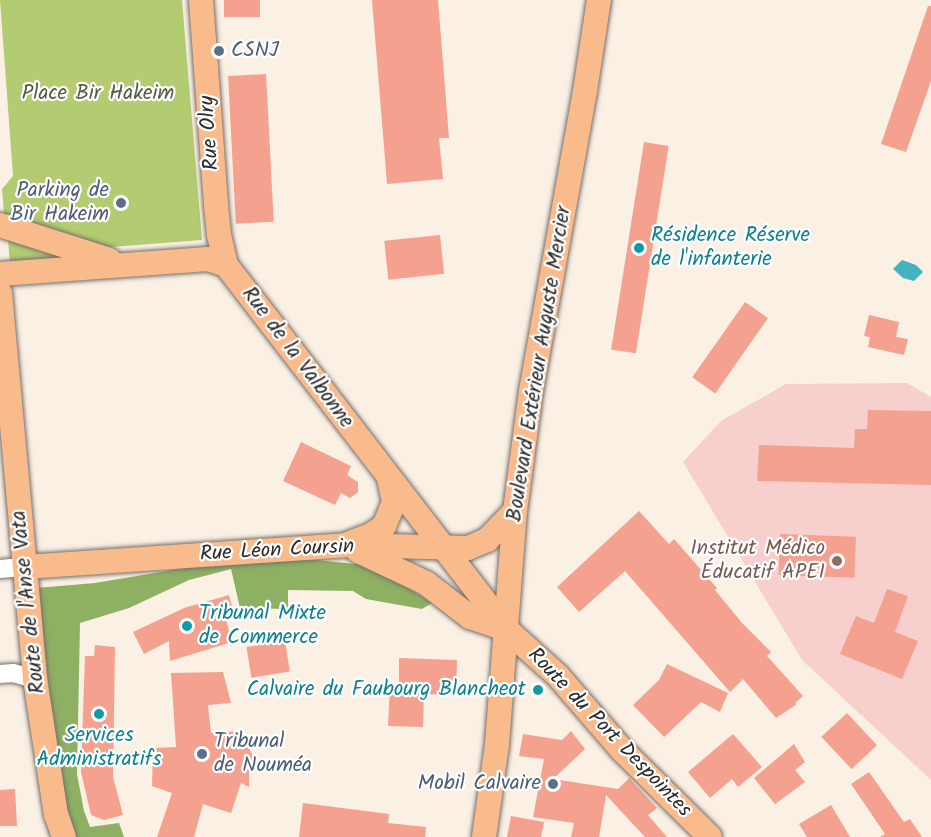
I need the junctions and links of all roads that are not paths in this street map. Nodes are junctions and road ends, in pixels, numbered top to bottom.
1 (201, 0) edge
2 (599, 0) edge
3 (0, 225) edge
4 (121, 264) junction
5 (226, 265) junction
6 (0, 274) edge
7 (0, 293) edge
8 (389, 479) junction
9 (515, 511) junction
10 (345, 545) junction
11 (444, 549) junction
12 (25, 567) junction
13 (0, 569) edge
14 (507, 630) junction
15 (0, 674) edge
16 (35, 680) junction
17 (64, 837) edge
18 (484, 837) edge
19 (710, 837) edge

1 - 5 main road, Rue Olry
2 - 9 main road, Boulevard Extérieur Auguste Mercier
3 - 4 main road
4 - 5 main road, Rue de la Valbonne
4 - 6 main road, Rue de la Valbonne
5 - 8 main road, Rue de la Valbonne
7 - 12 main road, Route de l'Anse Vata
8 - 10 main road
8 - 11 main road, Rue de la Valbonne
9 - 11 main road, Rue Léon Coursin
9 - 14 main road, Boulevard Extérieur Auguste Mercier
10 - 11 main road, Rue Léon Coursin
10 - 12 main road, Rue Léon Coursin
10 - 14 main road
11 - 14 main road, Rue de la Valbonne
12 - 13 street
12 - 16 main road, Route de l'Anse Vata
14 - 18 main road, Boulevard Extérieur Auguste Mercier
14 - 19 main road, Route du Port Despointes
15 - 16 street
16 - 17 main road, Route de l'Anse Vata

